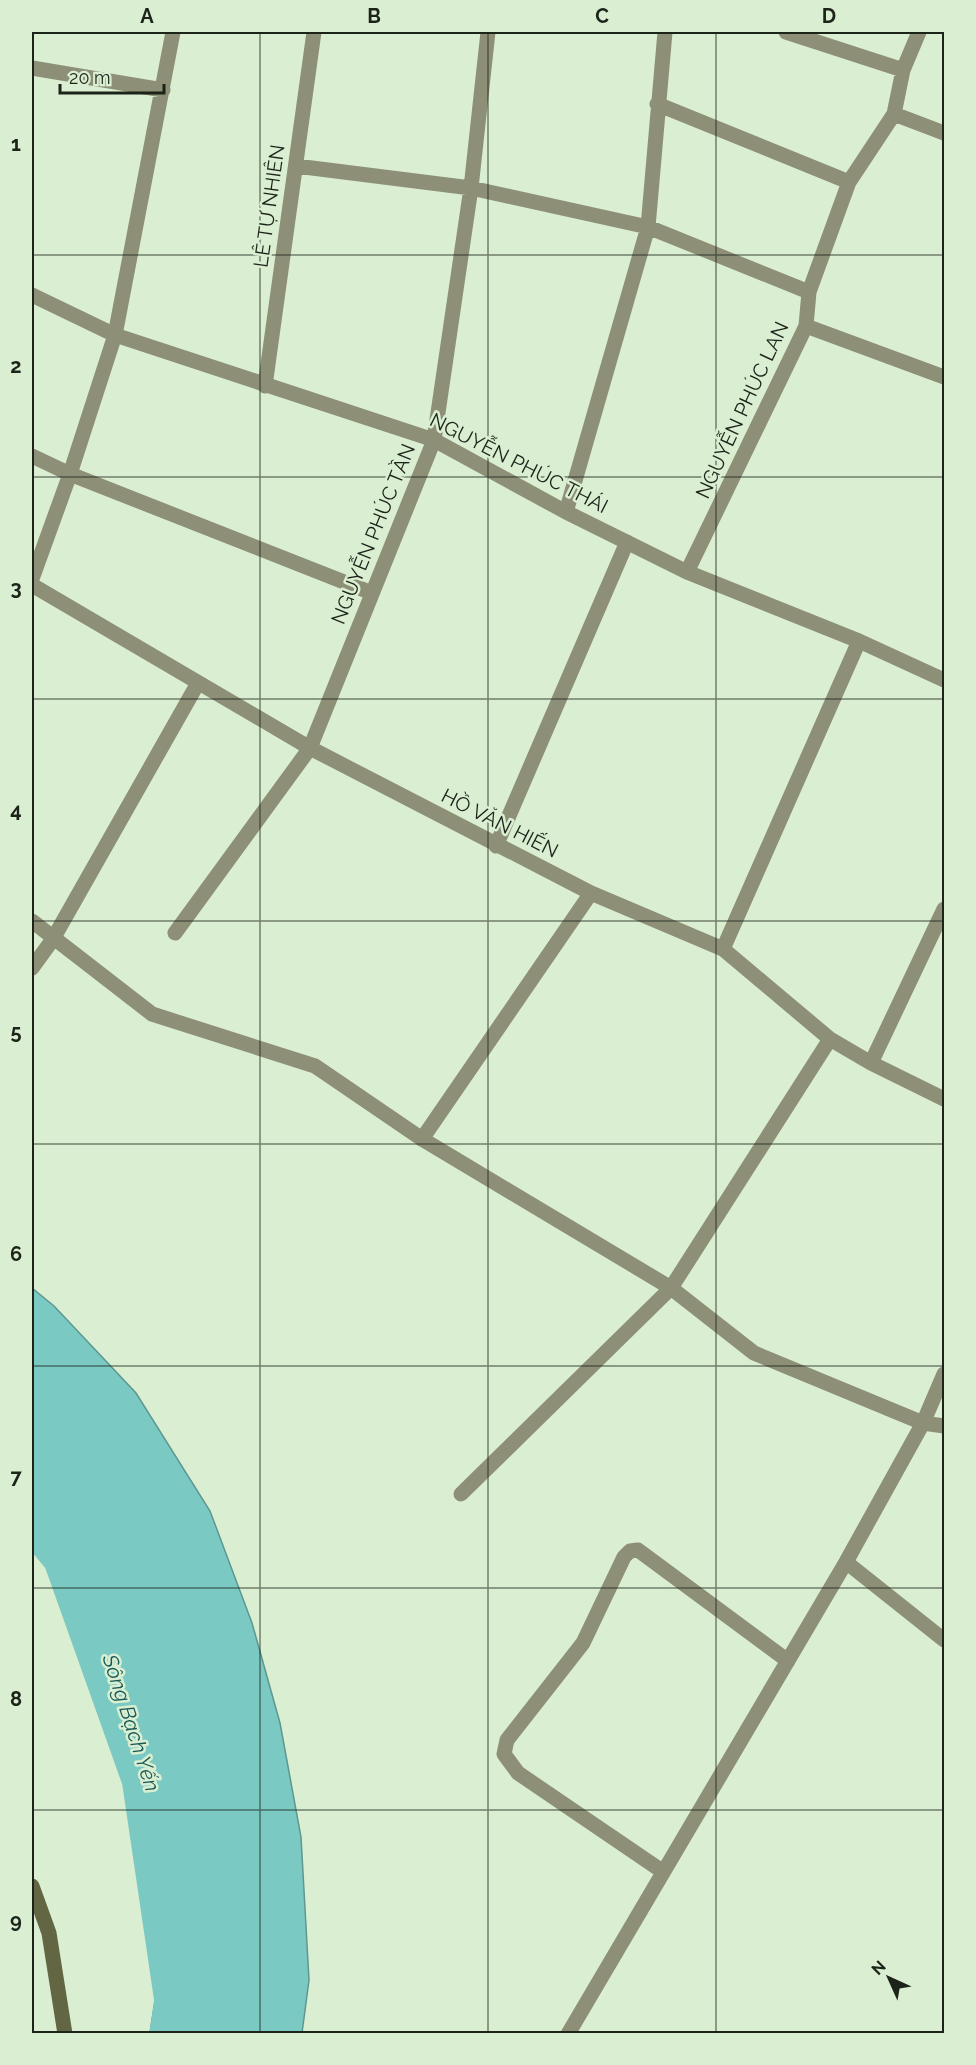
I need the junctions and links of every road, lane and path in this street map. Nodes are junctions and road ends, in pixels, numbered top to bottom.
1 (173, 32) edge
2 (314, 32) edge
3 (488, 32) edge
4 (664, 32) edge
5 (786, 32) edge
6 (920, 32) edge
7 (32, 68) edge
8 (903, 70) junction
9 (163, 90) junction
10 (657, 104) junction
11 (894, 114) junction
12 (945, 133) edge
13 (296, 166) junction
14 (849, 182) junction
15 (471, 188) junction
16 (648, 227) junction
17 (809, 292) junction
18 (32, 295) edge
19 (806, 326) junction
20 (115, 335) junction
21 (945, 377) edge
22 (265, 386) junction
23 (434, 440) junction
24 (32, 456) edge
25 (70, 474) junction
26 (566, 512) junction
27 (627, 542) junction
28 (687, 572) junction
29 (32, 579) edge
30 (32, 585) edge
31 (372, 593) junction
32 (859, 641) junction
33 (945, 680) edge
34 (198, 683) junction
35 (310, 748) junction
36 (496, 846) junction
37 (591, 893) junction
38 (945, 909) edge
39 (32, 921) edge
40 (176, 933) dead end
41 (52, 939) junction
42 (723, 949) junction
43 (32, 968) edge
44 (830, 1039) junction
45 (871, 1063) junction
46 (945, 1100) edge
47 (422, 1139) junction
48 (671, 1288) junction
49 (945, 1374) edge
50 (923, 1423) junction
51 (945, 1426) edge
52 (461, 1494) dead end
53 (846, 1562) junction
54 (945, 1640) edge
55 (788, 1661) junction
56 (662, 1870) junction
57 (33, 1895) edge
58 (65, 2034) edge
59 (568, 2034) edge

1 - 9 street
2 - 13 street, LÊ TỰ NHIÊN
3 - 15 street, NGUYỄN PHÚC TẦN
4 - 10 street
5 - 8 street
6 - 8 street, NGUYỄN PHÚC LAN
7 - 9 street
8 - 11 street, NGUYỄN PHÚC LAN
9 - 20 street
10 - 14 street
10 - 16 street
11 - 12 street
11 - 14 street, NGUYỄN PHÚC LAN
13 - 15 street
13 - 22 street, LÊ TỰ NHIÊN
14 - 17 street, NGUYỄN PHÚC LAN
15 - 16 street
15 - 23 street, NGUYỄN PHÚC TẦN
16 - 17 street
16 - 26 street
17 - 19 street, NGUYỄN PHÚC LAN
18 - 20 street, NGUYỄN PHÚC THÁI
19 - 21 street
19 - 28 street, NGUYỄN PHÚC LAN
20 - 22 street, NGUYỄN PHÚC THÁI
20 - 25 street
22 - 23 street, NGUYỄN PHÚC THÁI
23 - 26 street, NGUYỄN PHÚC THÁI
23 - 31 street, NGUYỄN PHÚC TẦN
24 - 25 street
25 - 29 street
25 - 31 street
26 - 27 street, NGUYỄN PHÚC THÁI
27 - 28 street, NGUYỄN PHÚC THÁI
27 - 36 street
28 - 32 street, NGUYỄN PHÚC THÁI
30 - 34 street, HỒ VĂN HIẾN
31 - 35 street, NGUYỄN PHÚC TẦN
32 - 33 street, NGUYỄN PHÚC THÁI
32 - 42 street
34 - 35 street, HỒ VĂN HIẾN
34 - 41 street
35 - 36 street, HỒ VĂN HIẾN
35 - 40 street, NGUYỄN PHÚC TẦN
36 - 37 street, HỒ VĂN HIẾN
37 - 42 street, HỒ VĂN HIẾN
37 - 47 street
38 - 45 street
39 - 41 street
41 - 43 street
41 - 47 street
42 - 44 street, HỒ VĂN HIẾN
44 - 45 street, HỒ VĂN HIẾN
44 - 48 street
45 - 46 street, HỒ VĂN HIẾN
47 - 48 street
48 - 50 street
48 - 52 street
49 - 50 street
50 - 51 street
50 - 53 street
53 - 54 street
53 - 55 street
55 - 56 street
55 - 56 street
56 - 59 street
57 - 58 street

